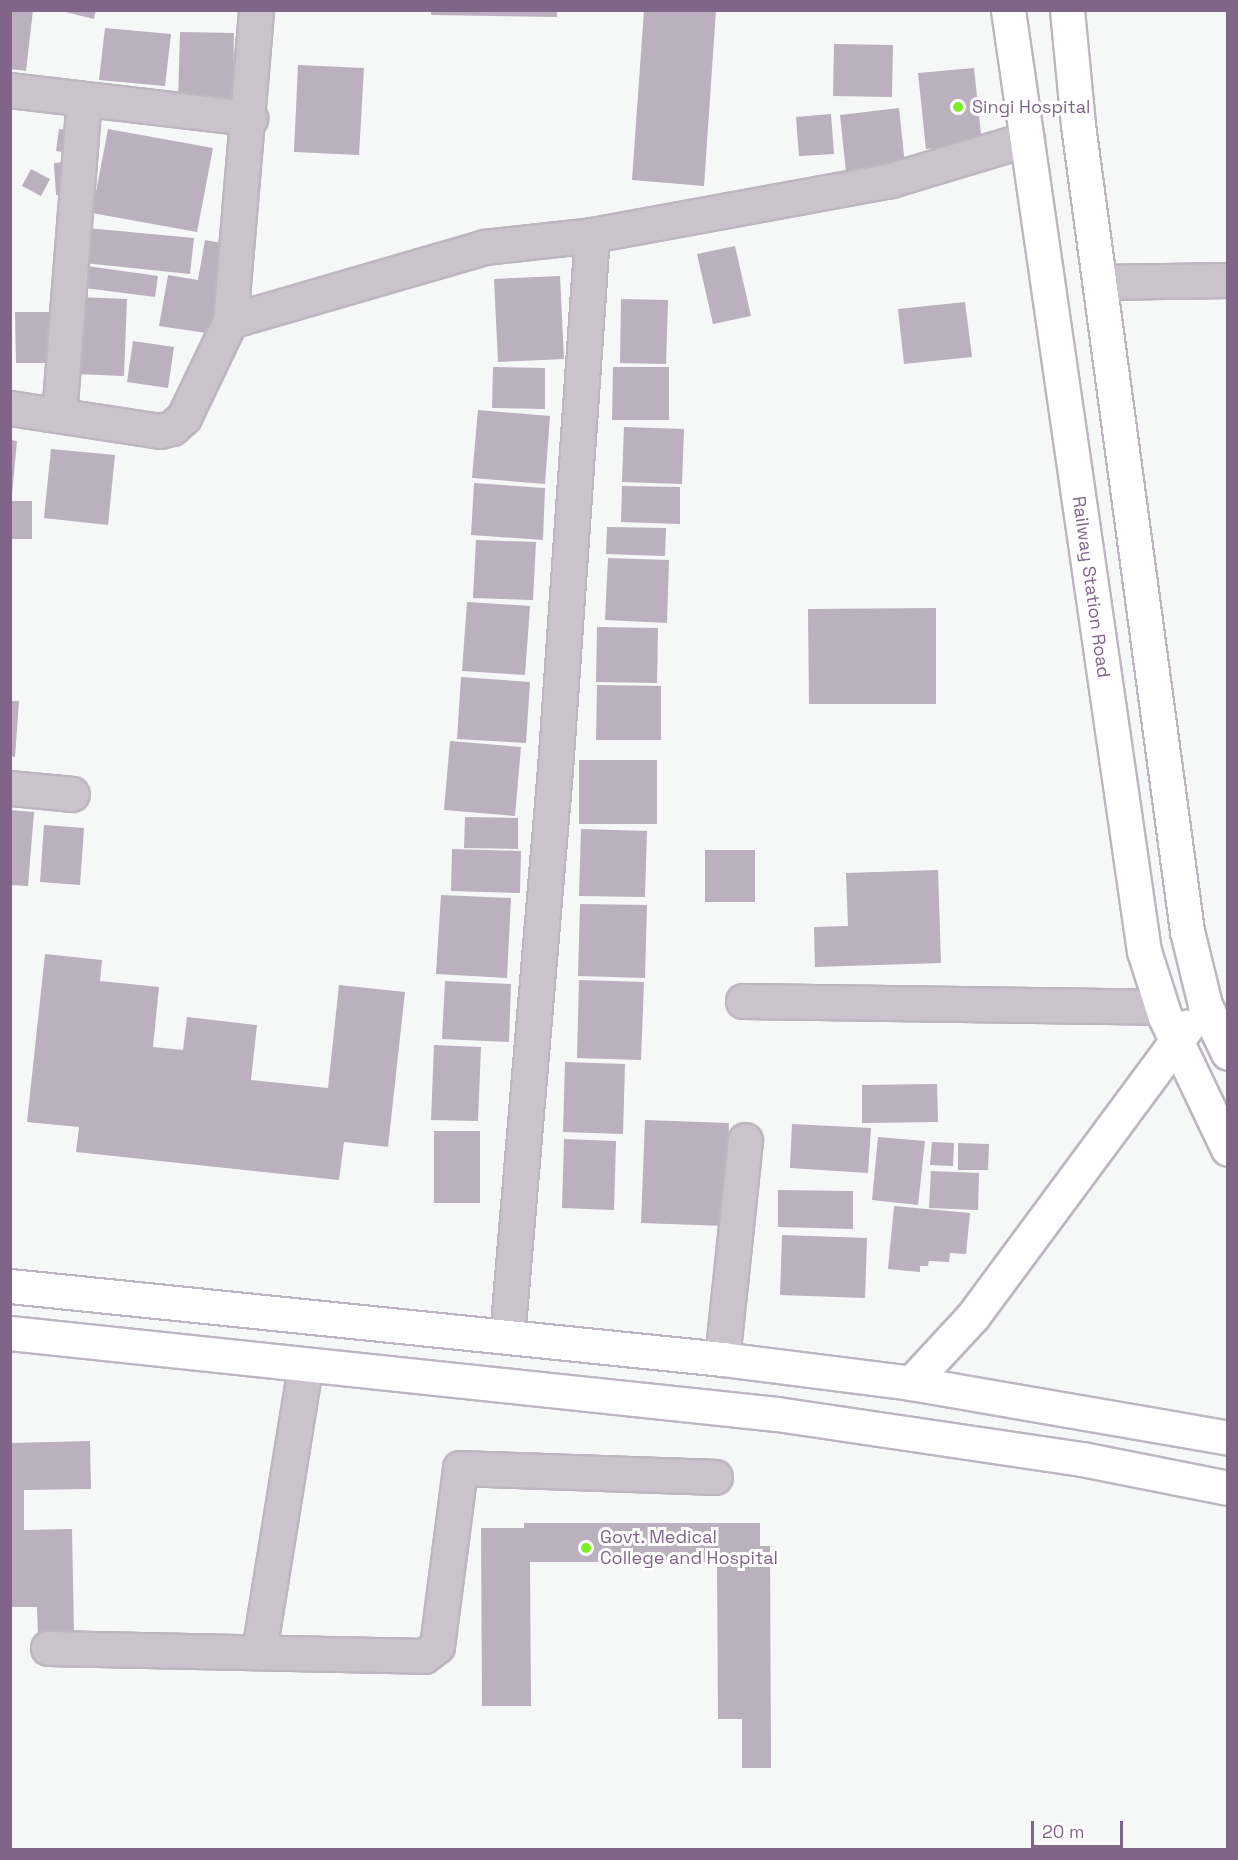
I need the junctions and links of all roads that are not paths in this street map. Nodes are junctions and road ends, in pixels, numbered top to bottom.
1 (256, 10) edge
2 (1008, 10) edge
3 (1067, 10) edge
4 (10, 90) edge
5 (84, 99) junction
6 (250, 118) junction
7 (1027, 139) junction
8 (592, 235) junction
9 (1227, 280) edge
10 (1100, 282) junction
11 (230, 321) junction
12 (10, 408) edge
13 (59, 416) junction
14 (10, 788) edge
15 (72, 794) dead end
16 (743, 1001) dead end
17 (1205, 1005) junction
18 (1161, 1007) junction
19 (1176, 1041) junction
20 (1227, 1053) edge
21 (745, 1140) dead end
22 (1227, 1149) edge
23 (10, 1286) edge
24 (10, 1333) edge
25 (507, 1337) junction
26 (722, 1359) junction
27 (305, 1367) junction
28 (911, 1383) junction
29 (1227, 1438) edge
30 (715, 1477) dead end
31 (1227, 1488) edge
32 (48, 1648) dead end
33 (259, 1651) junction

1 - 6 street
2 - 7 main road, Railway Station Road
3 - 10 main road
4 - 5 street
5 - 6 street
5 - 13 street
6 - 11 street
7 - 8 street
7 - 18 main road, Railway Station Road
8 - 11 street
8 - 25 street
9 - 10 street
10 - 17 main road
11 - 13 street
12 - 13 street
14 - 15 street
16 - 18 street
17 - 19 main road
17 - 20 main road
18 - 19 main road, Railway Station Road
19 - 22 main road, Railway Station Road
19 - 28 main road
21 - 26 street
23 - 25 main road
24 - 27 main road
25 - 26 main road
26 - 28 main road
27 - 31 main road
27 - 33 street
28 - 29 main road
30 - 33 street
32 - 33 street

